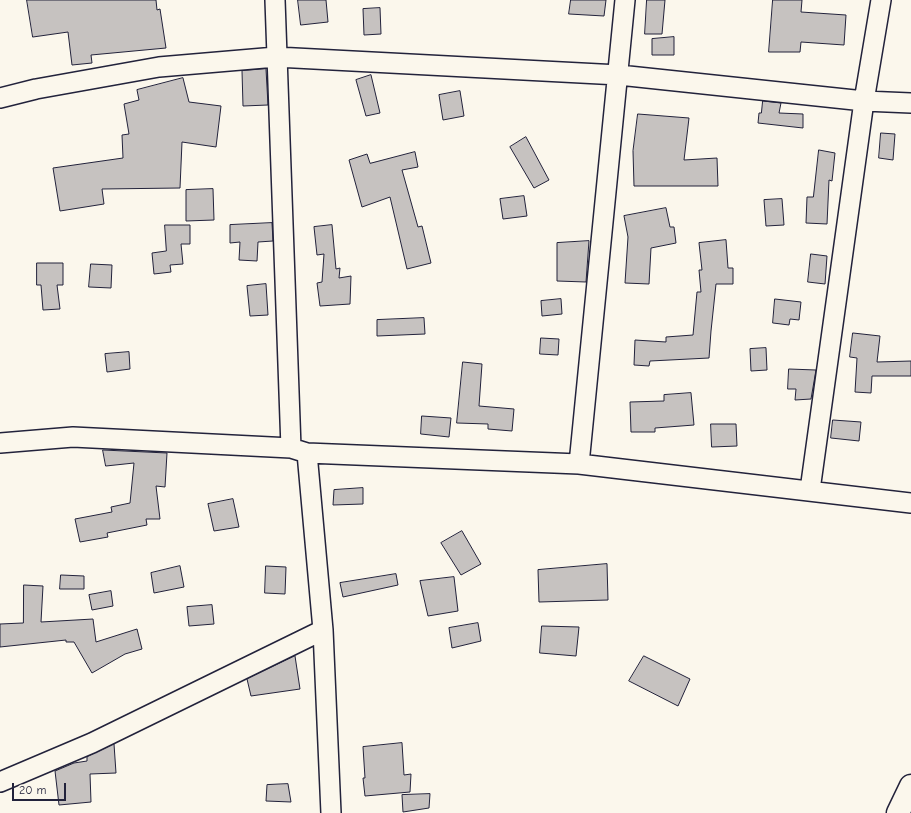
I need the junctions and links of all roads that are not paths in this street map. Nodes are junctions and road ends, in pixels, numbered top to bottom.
1 (275, 0) edge
2 (625, 0) edge
3 (881, 0) edge
4 (276, 58) junction
5 (619, 75) junction
6 (0, 98) edge
7 (864, 101) junction
8 (911, 103) edge
9 (0, 443) edge
10 (299, 451) junction
11 (579, 464) junction
12 (810, 490) junction
13 (911, 503) edge
14 (323, 630) junction
15 (0, 782) edge
16 (911, 786) edge
17 (331, 813) edge
18 (898, 813) edge

1 - 4 street
2 - 5 street
3 - 7 street
4 - 5 street
4 - 6 street
4 - 10 street
5 - 7 street
5 - 11 street
7 - 8 street
7 - 12 street
9 - 10 street
10 - 11 street
10 - 14 street
11 - 12 street
12 - 13 street
14 - 15 street
14 - 17 street
16 - 18 main road

